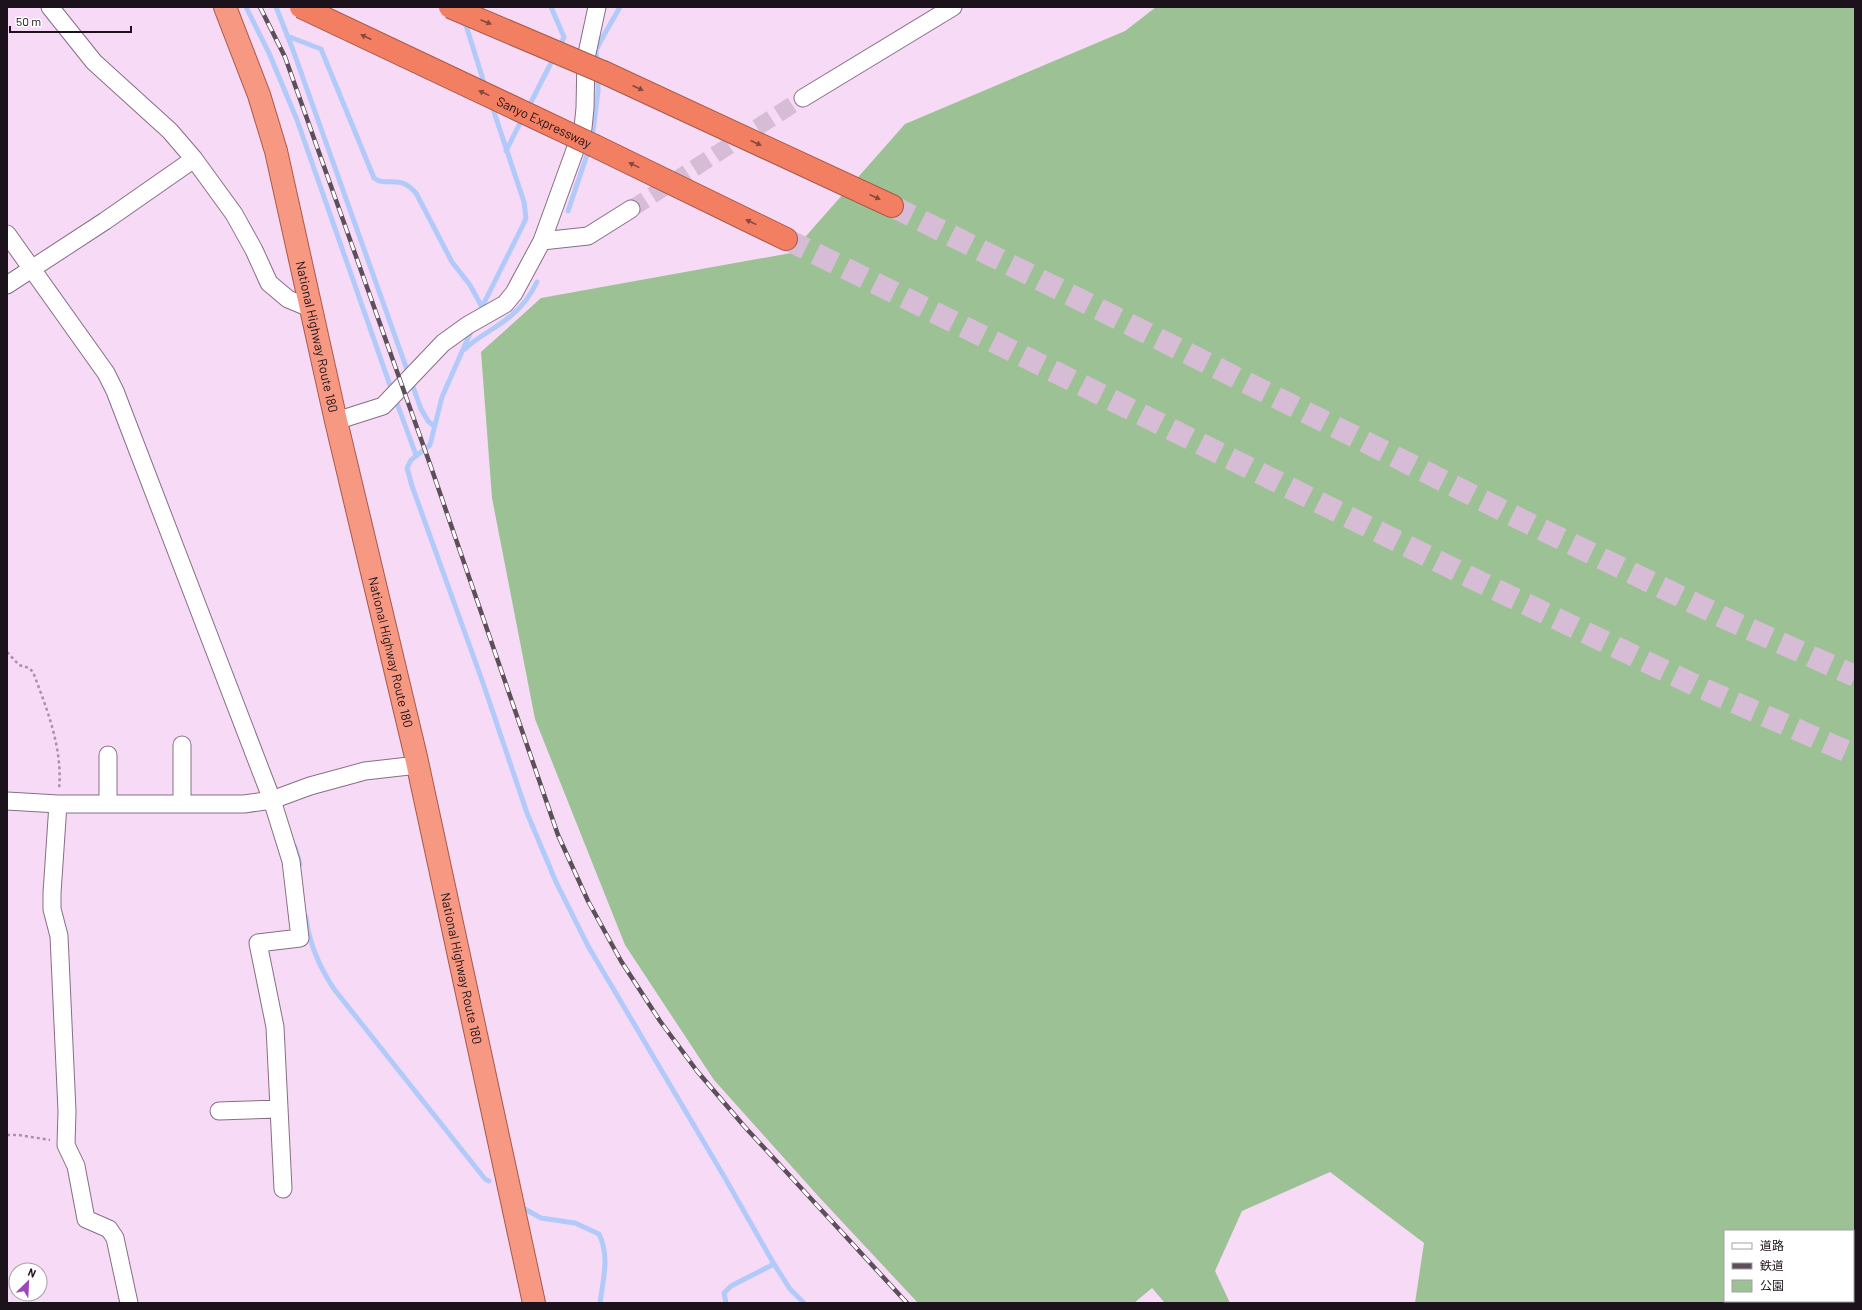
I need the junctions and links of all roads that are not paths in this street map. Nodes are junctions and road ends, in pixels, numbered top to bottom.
1 (50, 7) edge
2 (225, 7) edge
3 (301, 7) edge
4 (450, 7) edge
5 (597, 7) edge
6 (953, 7) edge
7 (802, 98) tunnel mouth
8 (194, 159) junction
9 (892, 206) tunnel mouth
10 (632, 209) tunnel mouth
11 (7, 234) edge
12 (786, 239) tunnel mouth
13 (542, 241) junction
14 (31, 270) junction
15 (7, 286) edge
16 (312, 309) junction
17 (336, 421) junction
18 (182, 746) dead end
19 (108, 755) dead end
20 (418, 765) junction
21 (276, 798) junction
22 (7, 801) edge
23 (58, 804) junction
24 (108, 804) junction
25 (182, 804) junction
26 (279, 1109) junction
27 (219, 1111) dead end
28 (283, 1189) dead end
29 (129, 1303) edge
30 (534, 1303) edge

1 - 8 street
2 - 16 highway, National Highway Route 180
12 -> 3 highway, Sanyo Expressway, bridge
4 -> 9 highway, bridge
5 - 13 street
6 - 7 street
8 - 14 street
8 - 16 street
10 - 13 street
11 - 14 street
13 - 17 street
14 - 15 street
14 - 21 street
16 - 17 highway, National Highway Route 180
17 - 20 highway, National Highway Route 180
18 - 25 street
19 - 24 street
20 - 21 street
20 - 30 highway, National Highway Route 180
21 - 25 street
21 - 26 street
22 - 23 street
23 - 24 street
23 - 29 street
24 - 25 street
26 - 27 street
26 - 28 street

